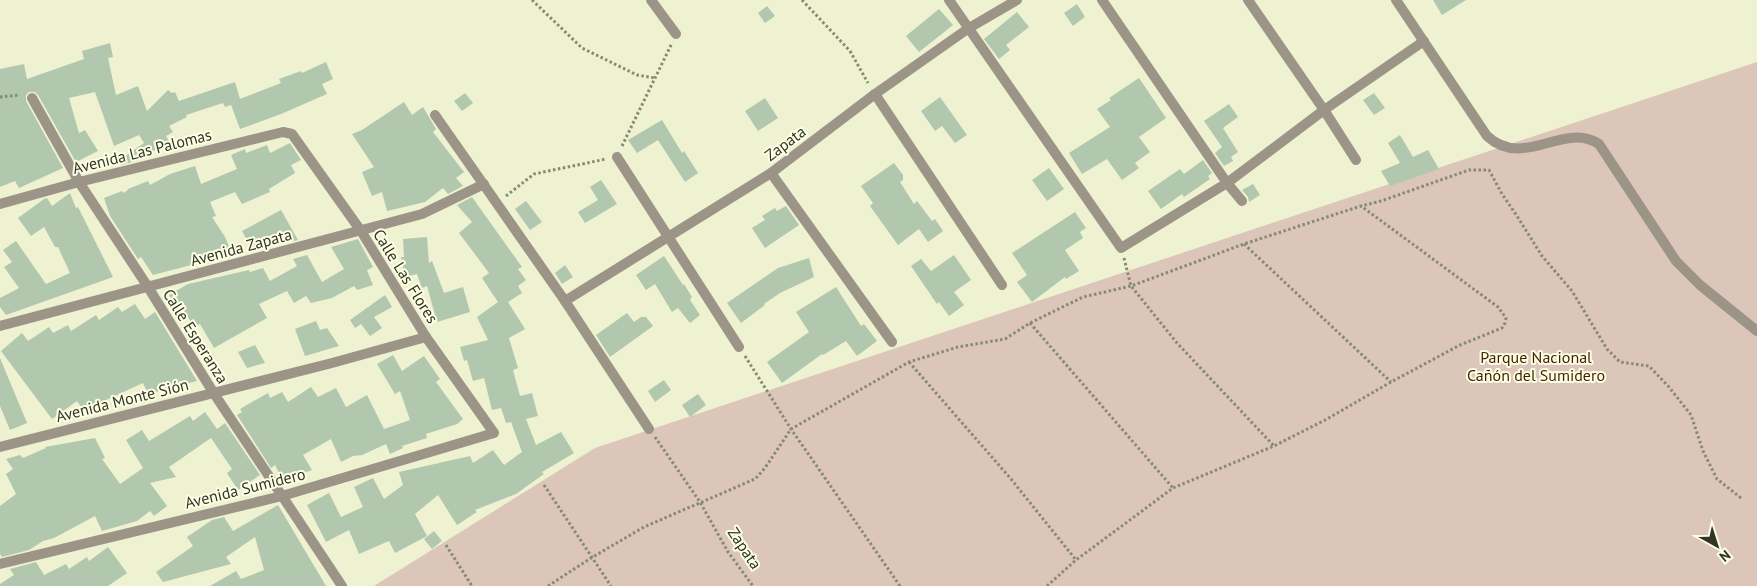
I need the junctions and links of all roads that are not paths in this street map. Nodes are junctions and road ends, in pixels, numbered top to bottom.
1 (651, 0) edge
2 (950, 0) edge
3 (1017, 0) edge
4 (1102, 0) edge
5 (1248, 0) edge
6 (1396, 0) edge
7 (969, 28) junction
8 (676, 34) road end
9 (1424, 41) junction
10 (875, 94) junction
11 (32, 98) road end
12 (1324, 110) junction
13 (435, 115) dead end
14 (292, 134) joint
15 (616, 157) road end
16 (1356, 160) dead end
17 (771, 172) junction
18 (79, 182) junction
19 (1227, 183) junction
20 (484, 184) junction
21 (1242, 201) dead end
22 (0, 204) edge
23 (360, 231) junction
24 (669, 237) junction
25 (1002, 285) dead end
26 (148, 287) junction
27 (565, 301) junction
28 (0, 326) edge
29 (1757, 331) edge
30 (426, 337) junction
31 (892, 342) dead end
32 (739, 347) road end
33 (213, 392) junction
34 (649, 429) road end
35 (494, 433) joint
36 (0, 447) edge
37 (282, 496) junction
38 (0, 564) edge
39 (342, 586) edge

1 - 8 street
2 - 7 street
3 - 7 street, Zapata
4 - 19 street
5 - 12 street
6 - 9 street
7 - 10 street, Zapata
7 - 19 street
9 - 12 street
9 - 29 street
10 - 17 street, Zapata
10 - 25 street
11 - 18 street, Calle Esperanza
12 - 16 street
12 - 19 street
13 - 20 street
14 - 18 street, Avenida Las Palomas
14 - 23 street, Calle Las Flores
15 - 24 street
17 - 24 street, Zapata
17 - 31 street
18 - 22 street, Avenida Las Palomas
18 - 26 street, Calle Esperanza
19 - 21 street
20 - 23 street, Avenida Zapata
20 - 27 street
23 - 26 street, Avenida Zapata
23 - 30 street, Calle Las Flores
24 - 27 street, Zapata
24 - 32 street
26 - 28 street, Avenida Zapata
26 - 33 street, Calle Esperanza
27 - 34 street
30 - 33 street, Avenida Monte Sión
30 - 35 street, Calle Las Flores
33 - 36 street, Avenida Monte Sión
33 - 37 street, Calle Esperanza
35 - 37 street, Avenida Sumidero
37 - 38 street, Avenida Sumidero
37 - 39 street, Calle Esperanza

